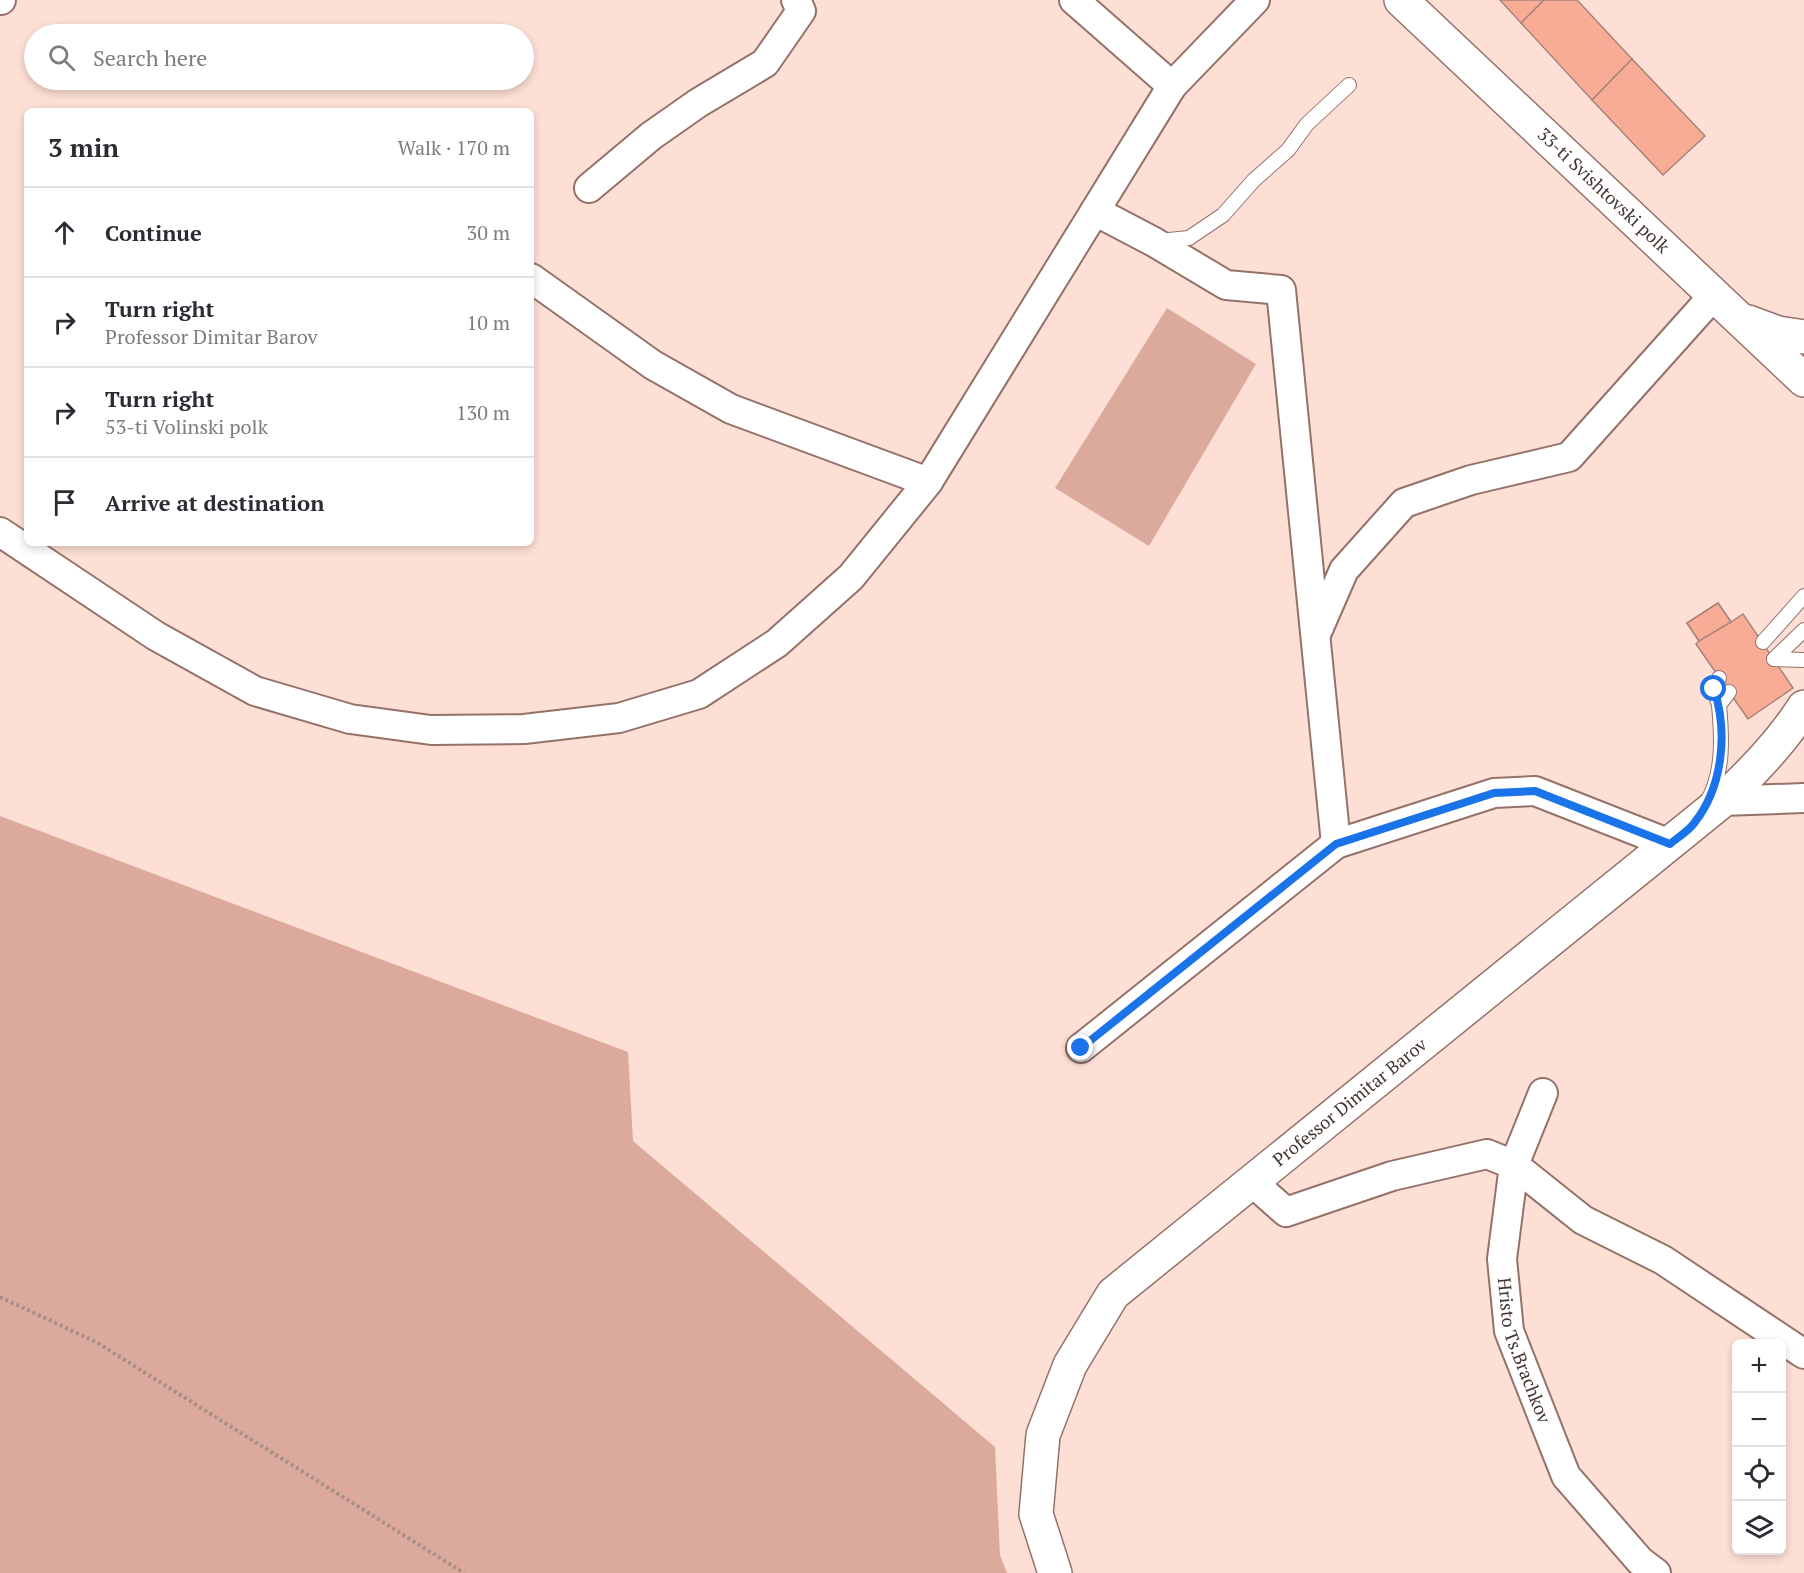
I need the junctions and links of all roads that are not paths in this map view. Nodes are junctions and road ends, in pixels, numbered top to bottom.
1 (796, 0) edge
2 (1074, 0) edge
3 (1255, 0) edge
4 (1401, 0) edge
5 (1349, 85) dead end
6 (1172, 86) junction
7 (589, 188) dead end
8 (1095, 211) junction
9 (1154, 242) junction
10 (534, 280) edge
11 (1714, 295) junction
12 (1739, 319) junction
13 (1804, 337) edge
14 (1804, 380) edge
15 (928, 482) junction
16 (0, 532) edge
17 (1804, 596) edge
18 (1804, 630) edge
19 (1315, 635) junction
20 (1763, 642) dead end
21 (1804, 660) edge
22 (1719, 678) dead end
23 (1729, 692) dead end
24 (1719, 705) junction
25 (1804, 707) edge
26 (1804, 798) edge
27 (1722, 801) junction
28 (1682, 834) junction
29 (1336, 844) junction
30 (1081, 1048) dead end
31 (1543, 1093) dead end
32 (1514, 1165) junction
33 (1252, 1182) junction
34 (1804, 1354) edge
35 (1055, 1573) edge
36 (1656, 1573) edge

1 - 7 street
2 - 6 street
3 - 6 street
4 - 11 main road, 33-ti Svishtovski polk
5 - 9 lane
6 - 8 street
8 - 9 street
8 - 15 street
9 - 19 street
10 - 15 street
11 - 12 main road, 33-ti Svishtovski polk
11 - 19 street
12 - 13 main road
12 - 14 main road, 33-ti Svishtovski polk
15 - 16 street
17 - 20 lane
18 - 21 lane
19 - 29 street
22 - 24 lane
23 - 24 lane
24 - 28 lane
25 - 27 main road, Professor Dimitar Barov
26 - 27 street
27 - 28 main road, Professor Dimitar Barov
28 - 29 street
28 - 33 main road, Professor Dimitar Barov
29 - 30 street
31 - 32 street, Hristo Ts.Brachkov
32 - 33 street
32 - 34 street
32 - 36 street, Hristo Ts.Brachkov
33 - 35 main road, Professor Dimitar Barov

